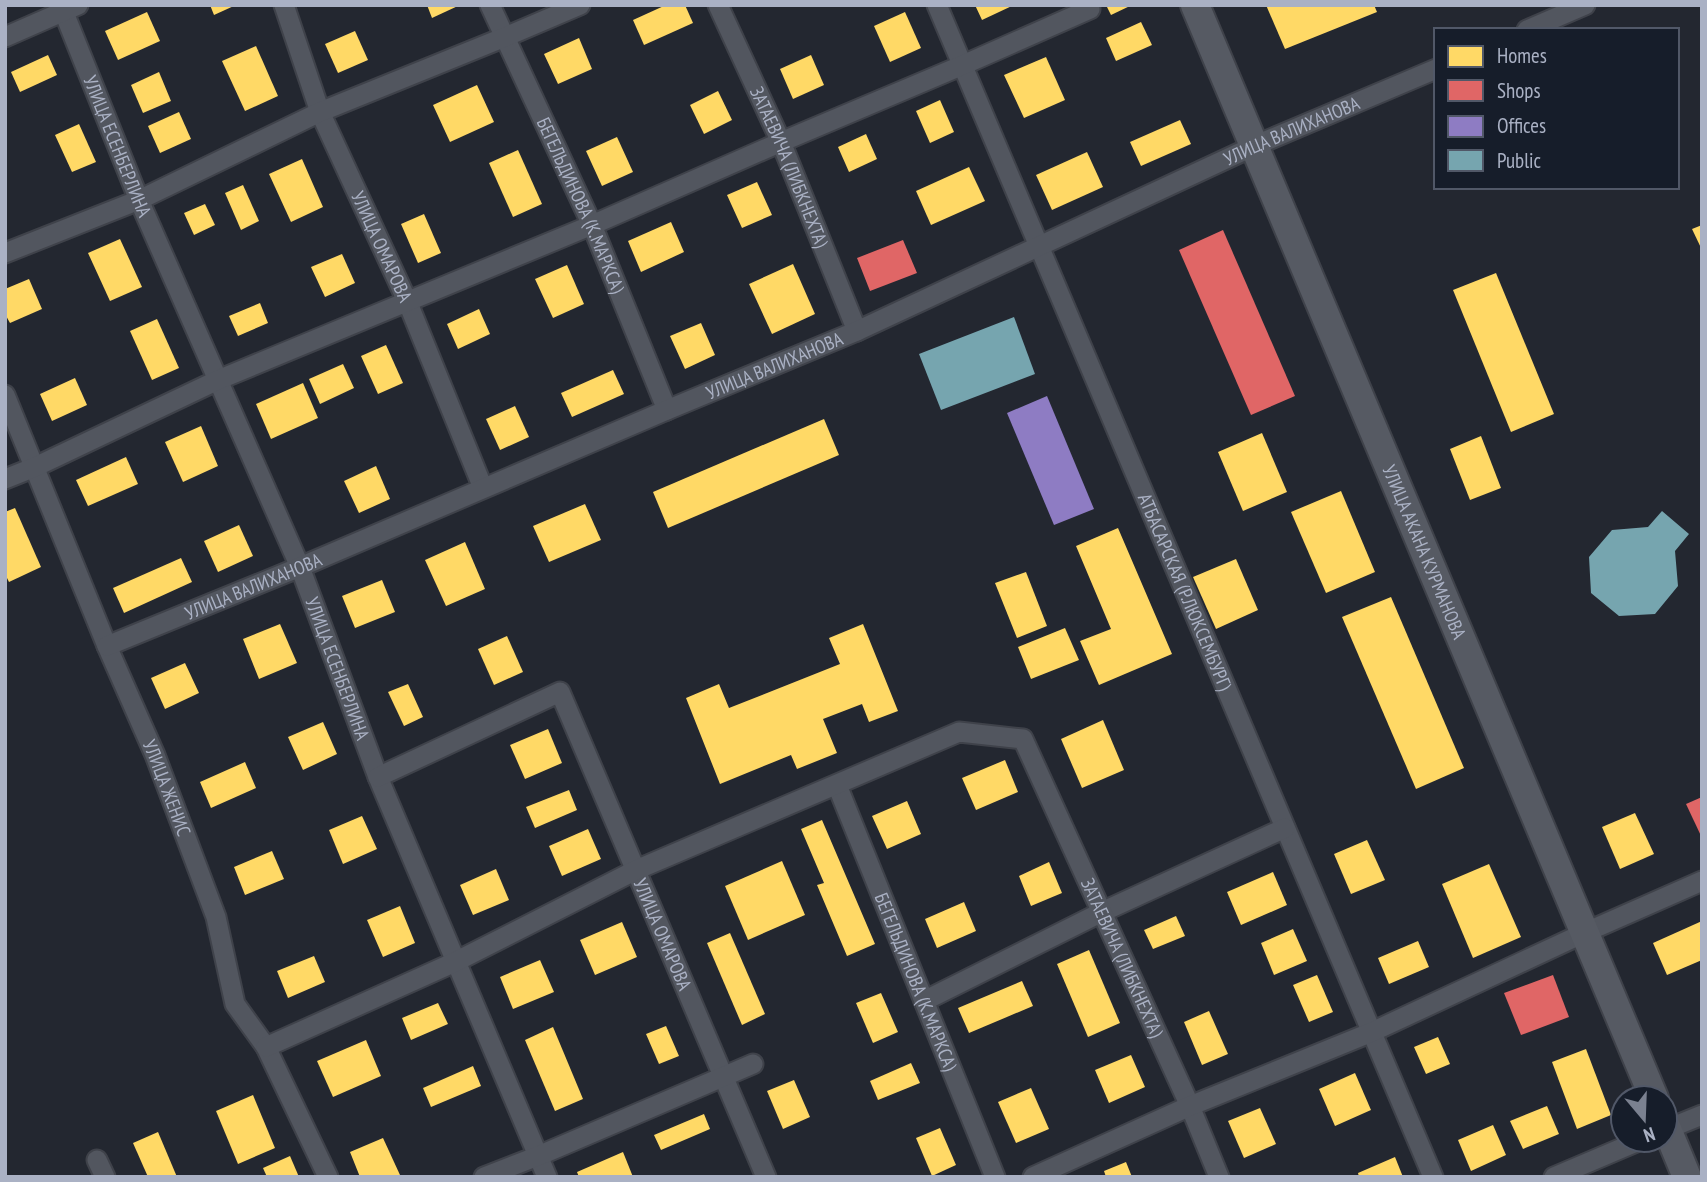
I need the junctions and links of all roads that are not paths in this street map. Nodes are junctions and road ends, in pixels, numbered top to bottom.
1 (284, 5) edge
2 (490, 5) edge
3 (580, 5) edge
4 (718, 5) edge
5 (937, 5) edge
6 (1195, 5) edge
7 (1585, 5) edge
8 (68, 7) edge
9 (1090, 9) dead end
10 (1532, 28) edge
11 (5, 37) edge
12 (505, 37) junction
13 (962, 65) junction
14 (1434, 70) edge
15 (320, 112) junction
16 (781, 142) junction
17 (1254, 146) junction
18 (139, 200) junction
19 (592, 226) junction
20 (1039, 246) junction
21 (5, 253) edge
22 (408, 303) junction
23 (857, 331) junction
24 (218, 380) junction
25 (5, 395) edge
26 (667, 410) junction
27 (35, 467) junction
28 (5, 479) edge
29 (483, 488) junction
30 (300, 567) junction
31 (107, 646) junction
32 (378, 777) junction
33 (837, 785) junction
34 (1285, 828) junction
35 (636, 870) junction
36 (1702, 881) edge
37 (1102, 912) junction
38 (1584, 933) junction
39 (455, 961) junction
40 (924, 1001) junction
41 (1372, 1032) junction
42 (266, 1047) junction
43 (754, 1064) dead end
44 (724, 1077) junction
45 (1648, 1084) edge
46 (1190, 1106) junction
47 (1702, 1115) edge
48 (1679, 1123) edge
49 (1609, 1154) edge
50 (1677, 1154) edge
51 (538, 1156) junction
52 (328, 1177) edge
53 (484, 1177) edge
54 (547, 1177) edge
55 (766, 1177) edge
56 (995, 1177) edge
57 (1032, 1177) edge
58 (1219, 1177) edge
59 (1433, 1177) edge
60 (1554, 1177) edge
61 (1687, 1177) edge

1 - 15 street, УЛИЦА ОМАРОВА
2 - 12 street, БЕГЕЛЬДИНОВА (К.МАРКСА)
3 - 12 street
4 - 16 street, ЗАТАЕВИЧА (ЛИБКНЕХТА)
5 - 13 street, АТБАСАРСКАЯ (Р.ЛЮКСЕМБУРГ)
6 - 17 main road, УЛИЦА АКАНА КУРМАНОВА
7 - 10 street
8 - 11 street
8 - 18 street, УЛИЦА ЕСЕНБЕРЛИНА
9 - 13 street
12 - 15 street
12 - 19 street, БЕГЕЛЬДИНОВА (К.МАРКСА)
13 - 16 street
13 - 20 street, АТБАСАРСКАЯ (Р.ЛЮКСЕМБУРГ)
14 - 17 street, УЛИЦА ВАЛИХАНОВА
15 - 18 street
15 - 22 street, УЛИЦА ОМАРОВА
16 - 19 street
16 - 23 street, ЗАТАЕВИЧА (ЛИБКНЕХТА)
17 - 20 street, УЛИЦА ВАЛИХАНОВА
17 - 38 main road, УЛИЦА АКАНА КУРМАНОВА
18 - 21 street
18 - 24 street, УЛИЦА ЕСЕНБЕРЛИНА
19 - 22 street
19 - 26 street, БЕГЕЛЬДИНОВА (К.МАРКСА)
20 - 23 street, УЛИЦА ВАЛИХАНОВА
20 - 34 street, АТБАСАРСКАЯ (Р.ЛЮКСЕМБУРГ)
22 - 24 street
22 - 29 street, УЛИЦА ОМАРОВА
23 - 26 street, УЛИЦА ВАЛИХАНОВА
24 - 27 street
24 - 30 street, УЛИЦА ЕСЕНБЕРЛИНА
25 - 27 street, УЛИЦА ЖЕНИС
26 - 29 street, УЛИЦА ВАЛИХАНОВА
27 - 28 street
27 - 31 street, УЛИЦА ЖЕНИС
29 - 30 street, УЛИЦА ВАЛИХАНОВА
30 - 31 street, УЛИЦА ВАЛИХАНОВА
30 - 32 street, УЛИЦА ЕСЕНБЕРЛИНА
31 - 42 street, УЛИЦА ЖЕНИС
32 - 35 street, УЛИЦА ОМАРОВА
32 - 39 street, УЛИЦА ЕСЕНБЕРЛИНА
33 - 35 street
33 - 37 street, ЗАТАЕВИЧА (ЛИБКНЕХТА)
33 - 40 street, БЕГЕЛЬДИНОВА (К.МАРКСА)
34 - 37 street
34 - 41 street, АТБАСАРСКАЯ (Р.ЛЮКСЕМБУРГ)
35 - 39 street
35 - 44 street, УЛИЦА ОМАРОВА
36 - 38 street
37 - 40 street
37 - 46 street, ЗАТАЕВИЧА (ЛИБКНЕХТА)
38 - 41 street
38 - 45 main road, УЛИЦА АКАНА КУРМАНОВА
39 - 42 street
39 - 51 street, УЛИЦА ЕСЕНБЕРЛИНА
40 - 56 street, БЕГЕЛЬДИНОВА (К.МАРКСА)
41 - 46 street
41 - 59 street, АТБАСАРСКАЯ (Р.ЛЮКСЕМБУРГ)
42 - 52 street, УЛИЦА ЖЕНИС
43 - 44 street
44 - 51 street
44 - 55 street, УЛИЦА ОМАРОВА
46 - 57 street
46 - 58 street, ЗАТАЕВИЧА (ЛИБКНЕХТА)
47 - 48 street
49 - 60 street
50 - 61 main road
51 - 53 street
51 - 54 street, УЛИЦА ЕСЕНБЕРЛИНА

